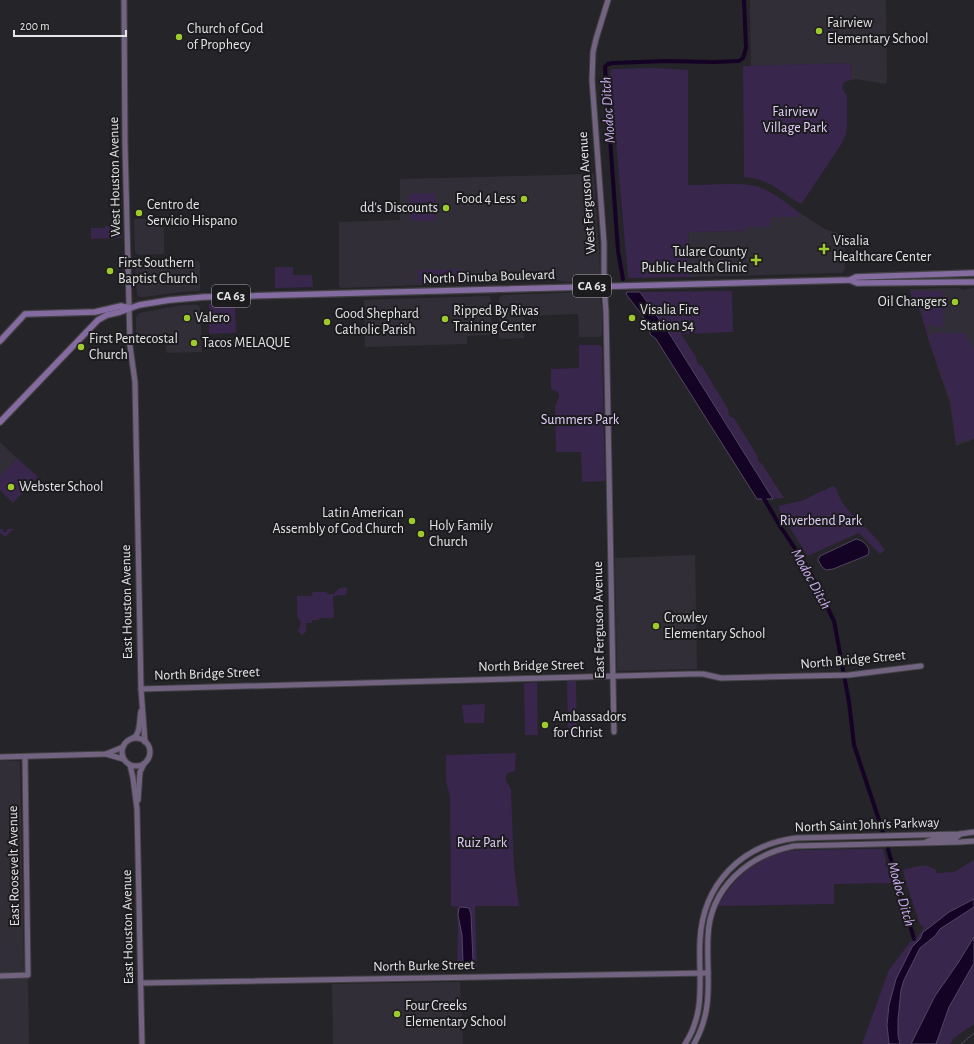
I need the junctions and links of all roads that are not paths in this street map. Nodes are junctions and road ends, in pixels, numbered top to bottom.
1 (124, 0) edge
2 (608, 0) edge
3 (974, 273) edge
4 (850, 280) junction
5 (974, 282) edge
6 (604, 286) junction
7 (129, 308) junction
8 (95, 312) junction
9 (98, 320) junction
10 (0, 341) edge
11 (0, 422) edge
12 (610, 507) joint
13 (137, 520) joint
14 (921, 666) dead end
15 (612, 676) junction
16 (141, 689) junction
17 (141, 706) junction
18 (614, 732) dead end
19 (133, 738) junction
20 (145, 742) junction
21 (122, 747) junction
22 (106, 754) junction
23 (25, 756) junction
24 (0, 757) edge
25 (123, 759) junction
26 (144, 764) junction
27 (130, 765) junction
28 (137, 809) junction
29 (974, 832) edge
30 (960, 834) junction
31 (974, 841) edge
32 (923, 843) junction
33 (700, 973) junction
34 (708, 973) junction
35 (0, 976) edge
36 (141, 983) junction
37 (142, 1044) edge
38 (685, 1044) edge
39 (694, 1044) edge

1 - 7 street, West Houston Avenue
2 - 6 street, West Ferguson Avenue
3 - 4 main road, North Dinuba Boulevard / CA 63
4 - 5 main road, North Dinuba Boulevard / CA 63
4 - 6 main road, North Dinuba Boulevard / CA 63
6 - 7 main road, North Dinuba Boulevard / CA 63
6 - 12 street, West Ferguson Avenue
7 - 8 main road, CA 63
7 - 9 main road, CA 63
7 - 13 street, West Houston Avenue
8 - 9 main road
8 - 10 main road, CA 63
9 - 11 main road, CA 63
12 - 15 street, East Ferguson Avenue
13 - 16 street, East Houston Avenue
14 - 15 street, North Bridge Street
15 - 16 street, North Bridge Street
15 - 18 street, East Ferguson Avenue
16 - 17 street, East Houston Avenue
17 - 19 street, East Houston Avenue
17 - 20 street, East Houston Avenue
19 - 20 street
19 - 21 street
20 - 26 street
21 - 22 street
21 - 25 street
22 - 23 street
22 - 25 street
23 - 24 street
23 - 35 street, East Roosevelt Avenue
25 - 27 street
26 - 27 street
26 - 28 street, East Houston Avenue
27 - 28 street, East Houston Avenue
28 - 36 street, East Houston Avenue
29 - 30 street, North Saint John's Parkway
30 - 32 street
30 - 33 street, North Saint John's Parkway
31 - 32 street, North Saint John's Parkway
32 - 34 street, North Saint John's Parkway
33 - 34 street, North Burke Street
33 - 36 street, North Burke Street
33 - 38 street, North Saint John's Parkway
34 - 39 street, North Saint John's Parkway
36 - 37 street, East Houston Avenue

